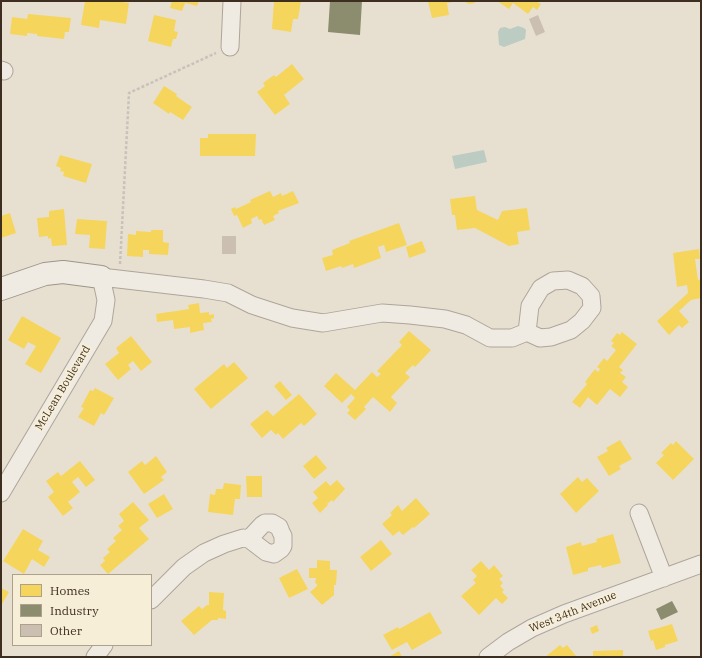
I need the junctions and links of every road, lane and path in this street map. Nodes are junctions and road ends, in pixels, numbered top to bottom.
1 (232, 1) edge
2 (230, 46) joint
3 (110, 279) junction
4 (1, 289) edge
5 (527, 332) dead end
6 (1, 493) edge
7 (639, 513) dead end
8 (249, 539) dead end
9 (701, 564) edge
10 (664, 578) junction
11 (152, 599) edge
12 (103, 646) edge
13 (95, 657) edge
14 (488, 657) edge

1 - 2 street
2 - 3 path
3 - 4 street
3 - 5 street
3 - 6 street, McLean Boulevard
7 - 10 street
8 - 11 street
9 - 10 street, West 34th Avenue
10 - 14 street, West 34th Avenue
12 - 13 street

